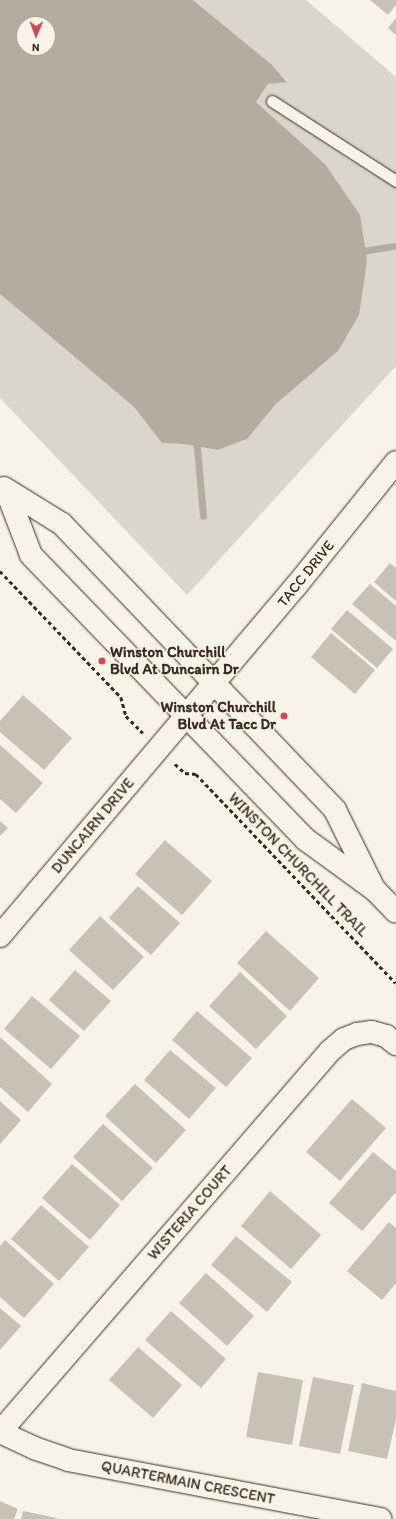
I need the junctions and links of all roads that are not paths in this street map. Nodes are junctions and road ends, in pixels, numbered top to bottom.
1 (272, 101) dead end
2 (396, 180) edge
3 (396, 462) edge
4 (4, 488) edge
5 (214, 684) junction
6 (186, 716) junction
7 (375, 890) junction
8 (396, 912) edge
9 (0, 936) edge
10 (396, 1044) edge
11 (0, 1432) edge
12 (380, 1519) edge

1 - 2 lane
3 - 5 street, TACC DRIVE
4 - 5 street
4 - 6 street
5 - 6 street, TACC DRIVE
5 - 7 street
6 - 7 street
6 - 9 street, DUNCAIRN DRIVE
7 - 8 street
10 - 11 street, WISTERIA COURT
11 - 12 street, QUARTERMAIN CRESCENT

